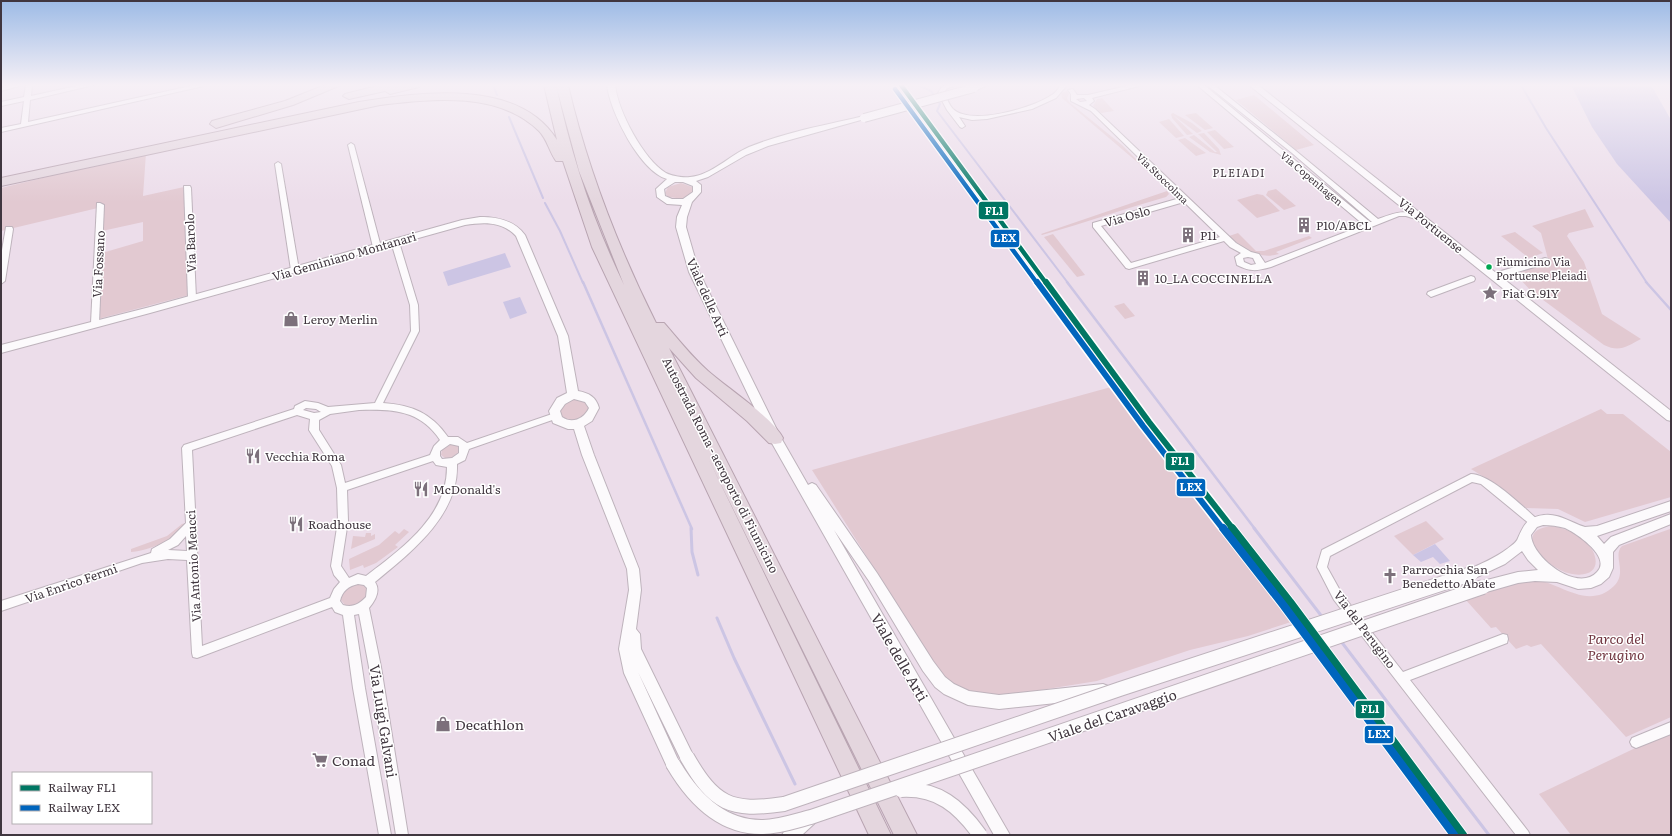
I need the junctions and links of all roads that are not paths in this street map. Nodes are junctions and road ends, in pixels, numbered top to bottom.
1 (28, 124) edge
2 (217, 124) edge
3 (238, 124) edge
4 (264, 124) edge
5 (537, 124) edge
6 (558, 124) edge
7 (571, 124) edge
8 (626, 124) edge
9 (842, 124) edge
10 (1107, 124) edge
11 (1247, 124) edge
12 (1258, 124) edge
13 (1302, 124) edge
14 (24, 125) joint
15 (1, 130) edge
16 (351, 145) dead end
17 (1294, 153) junction
18 (1284, 155) junction
19 (278, 164) dead end
20 (59, 165) junction
21 (1, 176) edge
22 (706, 176) junction
23 (678, 179) junction
24 (689, 180) junction
25 (1, 182) edge
26 (187, 188) dead end
27 (698, 189) junction
28 (1396, 198) junction
29 (580, 199) junction
30 (1185, 199) junction
31 (688, 201) junction
32 (100, 205) dead end
33 (1398, 214) junction
34 (1424, 219) junction
35 (1377, 222) junction
36 (1369, 225) junction
37 (10, 228) dead end
38 (1224, 238) junction
39 (395, 242) junction
40 (1233, 245) junction
41 (377, 247) junction
42 (1252, 255) junction
43 (1239, 257) junction
44 (1280, 260) junction
45 (1545, 261) dead end
46 (1256, 268) junction
47 (295, 270) junction
48 (1494, 276) junction
49 (1471, 279) dead end
50 (1, 281) edge
51 (1432, 294) dead end
52 (192, 298) junction
53 (641, 307) junction
54 (95, 323) junction
55 (1, 349) edge
56 (1608, 367) junction
57 (752, 390) junction
58 (573, 395) junction
59 (378, 405) junction
60 (298, 410) junction
61 (327, 411) junction
62 (555, 416) junction
63 (315, 417) junction
64 (1671, 417) edge
65 (578, 424) junction
66 (1671, 426) edge
67 (774, 438) junction
68 (446, 442) junction
69 (465, 447) junction
70 (434, 457) junction
71 (452, 463) junction
72 (799, 479) junction
73 (342, 488) junction
74 (813, 491) junction
75 (1671, 506) edge
76 (1670, 520) edge
77 (1534, 522) junction
78 (191, 524) junction
79 (1579, 529) junction
80 (192, 540) junction
81 (1524, 540) junction
82 (174, 542) junction
83 (174, 553) junction
84 (193, 557) junction
85 (142, 559) junction
86 (1606, 565) junction
87 (368, 581) junction
88 (1571, 582) junction
89 (347, 583) junction
90 (335, 601) junction
91 (1, 606) edge
92 (363, 607) junction
93 (348, 612) junction
94 (632, 617) junction
95 (1503, 639) dead end
96 (1402, 678) junction
97 (1120, 689) junction
98 (1671, 728) edge
99 (833, 740) junction
100 (1636, 742) dead end
101 (871, 797) junction
102 (811, 817) junction
103 (385, 835) edge
104 (402, 835) edge
105 (790, 835) edge
106 (872, 835) edge
107 (880, 835) edge
108 (906, 835) edge
109 (980, 835) edge
110 (1002, 835) edge
111 (1524, 835) edge

1 - 14 street
2 - 20 highway
3 - 20 highway
4 - 20 highway
5 - 29 highway
6 - 29 highway, Autostrada Roma - aeroporto di Fiumicino
7 - 53 highway, Autostrada Roma - aeroporto di Fiumicino
8 - 23 street
9 - 22 street, bridge
10 - 30 street, Via Stoccolma
11 - 18 street, Via Copenhagen
12 - 17 street, Via Copenhagen
13 - 28 street, Via Portuense
14 - 15 street
16 - 41 street
17 - 18 street
17 - 35 street, Via Copenhagen
18 - 36 street, Via Copenhagen
19 - 47 street
20 - 21 highway
20 - 25 highway
22 - 24 street
22 - 27 street, Viale delle Arti
23 - 24 street
23 - 31 street
24 - 27 street
26 - 52 street, Via Barolo
27 - 31 street, Viale delle Arti
28 - 33 street
28 - 34 street, Via Portuense
29 - 99 highway, Autostrada Roma - aeroporto di Fiumicino
30 - 38 street, Via Stoccolma
30 - 38 street, Via Oslo
31 - 57 street, Viale delle Arti
32 - 54 street, Via Fossano
33 - 34 street, Via Stoccolma
33 - 35 street, Via Stoccolma
34 - 48 street, Via Portuense
35 - 36 street, Via Stoccolma
36 - 44 street, Via Stoccolma
37 - 50 street
38 - 40 street, Via Stoccolma
39 - 41 street, Via Geminiano Montanari
39 - 58 street, Via Geminiano Montanari
39 - 59 street
40 - 42 street, Via Stoccolma
40 - 43 street, Via Stoccolma
41 - 47 street, Via Geminiano Montanari
42 - 43 street
42 - 44 street, Via Stoccolma
42 - 46 street
43 - 46 street
44 - 46 street, Via Stoccolma
45 - 48 street
47 - 52 street, Via Geminiano Montanari
48 - 56 street, Via Portuense
49 - 51 street
52 - 54 street, Via Geminiano Montanari
53 - 67 highway
53 - 108 highway, Autostrada Roma - aeroporto di Fiumicino
54 - 55 street, Via Geminiano Montanari
56 - 64 street, Via Portuense
56 - 66 street, Via Portuense
57 - 67 street, Viale delle Arti
57 - 74 street, Viale delle Arti
58 - 62 street
58 - 65 street
59 - 61 street
59 - 68 street
60 - 61 street
60 - 63 street
60 - 78 street, Via Antonio Meucci
61 - 63 street
62 - 65 street
62 - 69 street
63 - 73 street
65 - 94 street
67 - 72 street, Viale delle Arti
68 - 69 street
68 - 70 street
69 - 71 street
70 - 71 street
70 - 73 street
71 - 87 street
72 - 74 street, Viale delle Arti
72 - 110 street, Viale delle Arti
73 - 89 street
74 - 97 street, Viale delle Arti, bridge
75 - 79 street
76 - 86 street
77 - 79 street
77 - 81 street
77 - 96 street, Via del Perugino
78 - 80 street, Via Antonio Meucci
78 - 82 street, Via Enrico Fermi
79 - 86 street
80 - 82 street, Via Enrico Fermi
80 - 83 street, Via Enrico Fermi
80 - 84 street, Via Antonio Meucci
81 - 88 street
81 - 97 street, Viale del Caravaggio, bridge
82 - 85 street, Via Enrico Fermi
83 - 84 street, Via Enrico Fermi
83 - 85 street, Via Enrico Fermi
84 - 90 street, Via Antonio Meucci
85 - 91 street, Via Enrico Fermi
86 - 88 street
87 - 89 street
87 - 92 street
88 - 101 street, Viale del Caravaggio, bridge
89 - 90 street
90 - 93 street
92 - 93 street
92 - 104 street, Via Luigi Galvani
93 - 103 street, Via Luigi Galvani
94 - 97 street, Viale del Caravaggio, bridge
94 - 102 street, Viale del Caravaggio, bridge
95 - 96 street
96 - 111 street, Via del Perugino
98 - 100 street
99 - 106 highway
99 - 107 highway, Autostrada Roma - aeroporto di Fiumicino
101 - 102 street, Viale del Caravaggio, bridge
101 - 109 street, bridge
102 - 105 street

